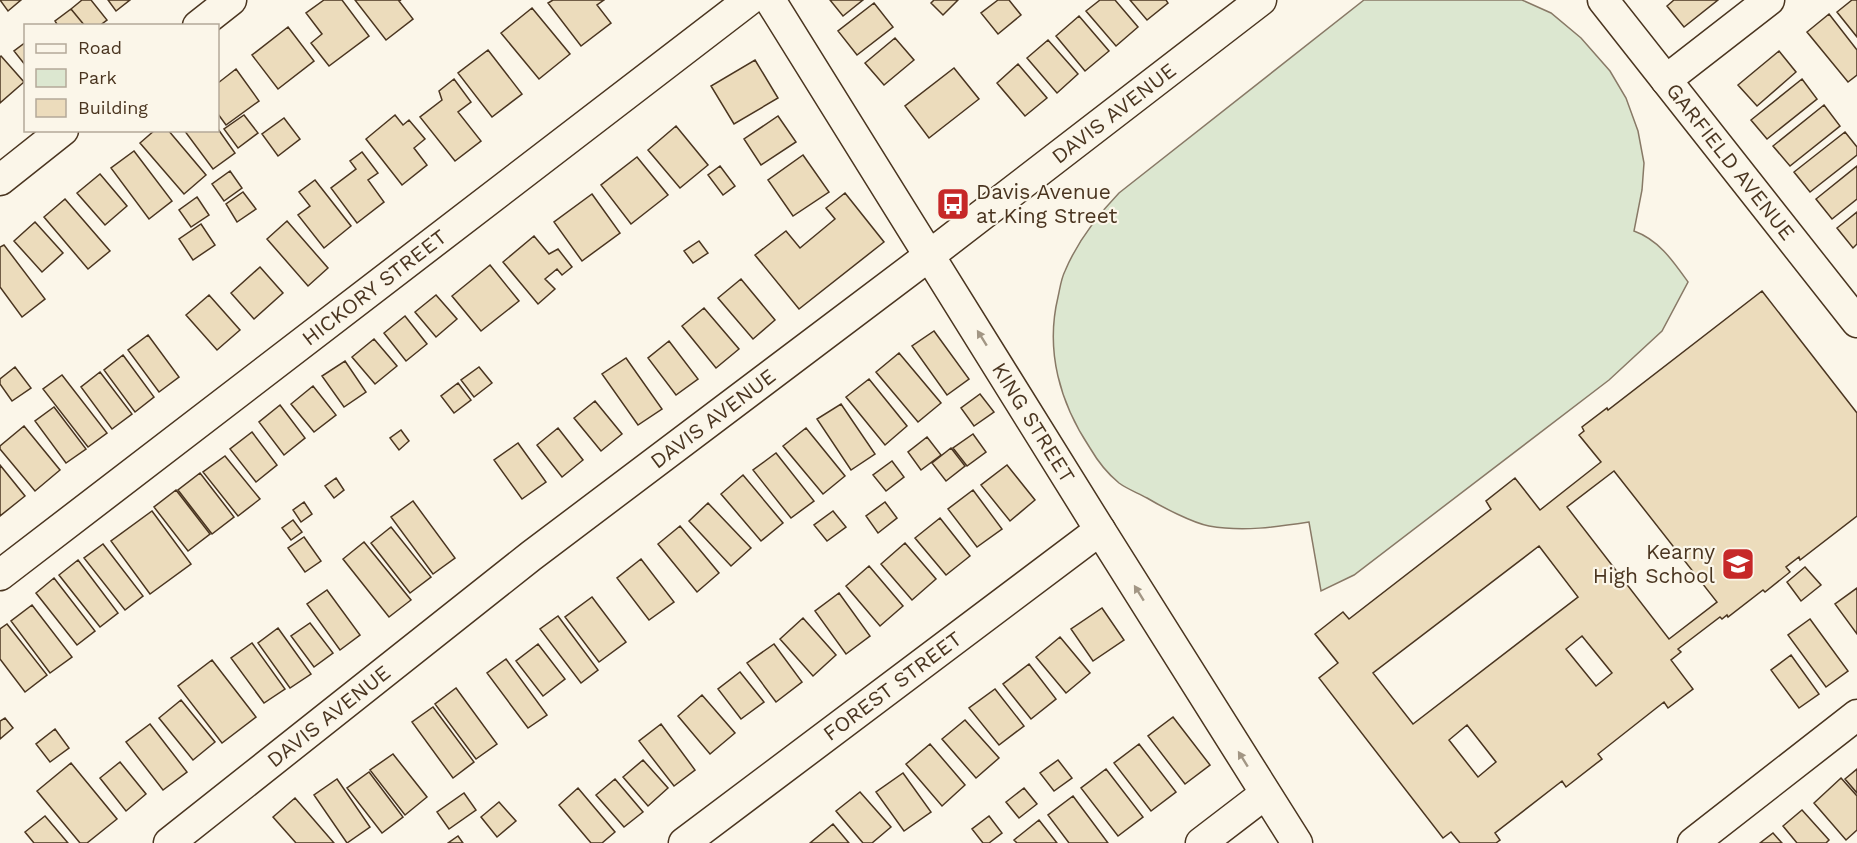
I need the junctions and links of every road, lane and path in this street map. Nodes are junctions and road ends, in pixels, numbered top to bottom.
1 (231, 0) edge
2 (749, 0) edge
3 (770, 0) edge
4 (1261, 0) edge
5 (1603, 0) edge
6 (1769, 0) edge
7 (201, 24) edge
8 (1666, 80) junction
9 (60, 132) edge
10 (0, 180) edge
11 (930, 255) junction
12 (1856, 319) edge
13 (1100, 530) junction
14 (0, 575) edge
15 (1857, 715) edge
16 (1265, 794) junction
17 (169, 843) edge
18 (684, 843) edge
19 (1201, 843) edge
20 (1297, 843) edge
21 (1693, 843) edge

1 - 7 street
2 - 14 street, HICKORY STREET
3 - 11 street, KING STREET
4 - 11 street, DAVIS AVENUE
5 - 8 street, GARFIELD AVENUE
6 - 8 street
8 - 12 street, GARFIELD AVENUE
9 - 10 street
13 -> 11 street, KING STREET
11 - 17 street, DAVIS AVENUE
16 -> 13 street, KING STREET
13 - 18 street, FOREST STREET
15 - 21 street
16 - 19 street
16 - 20 street, KING STREET

